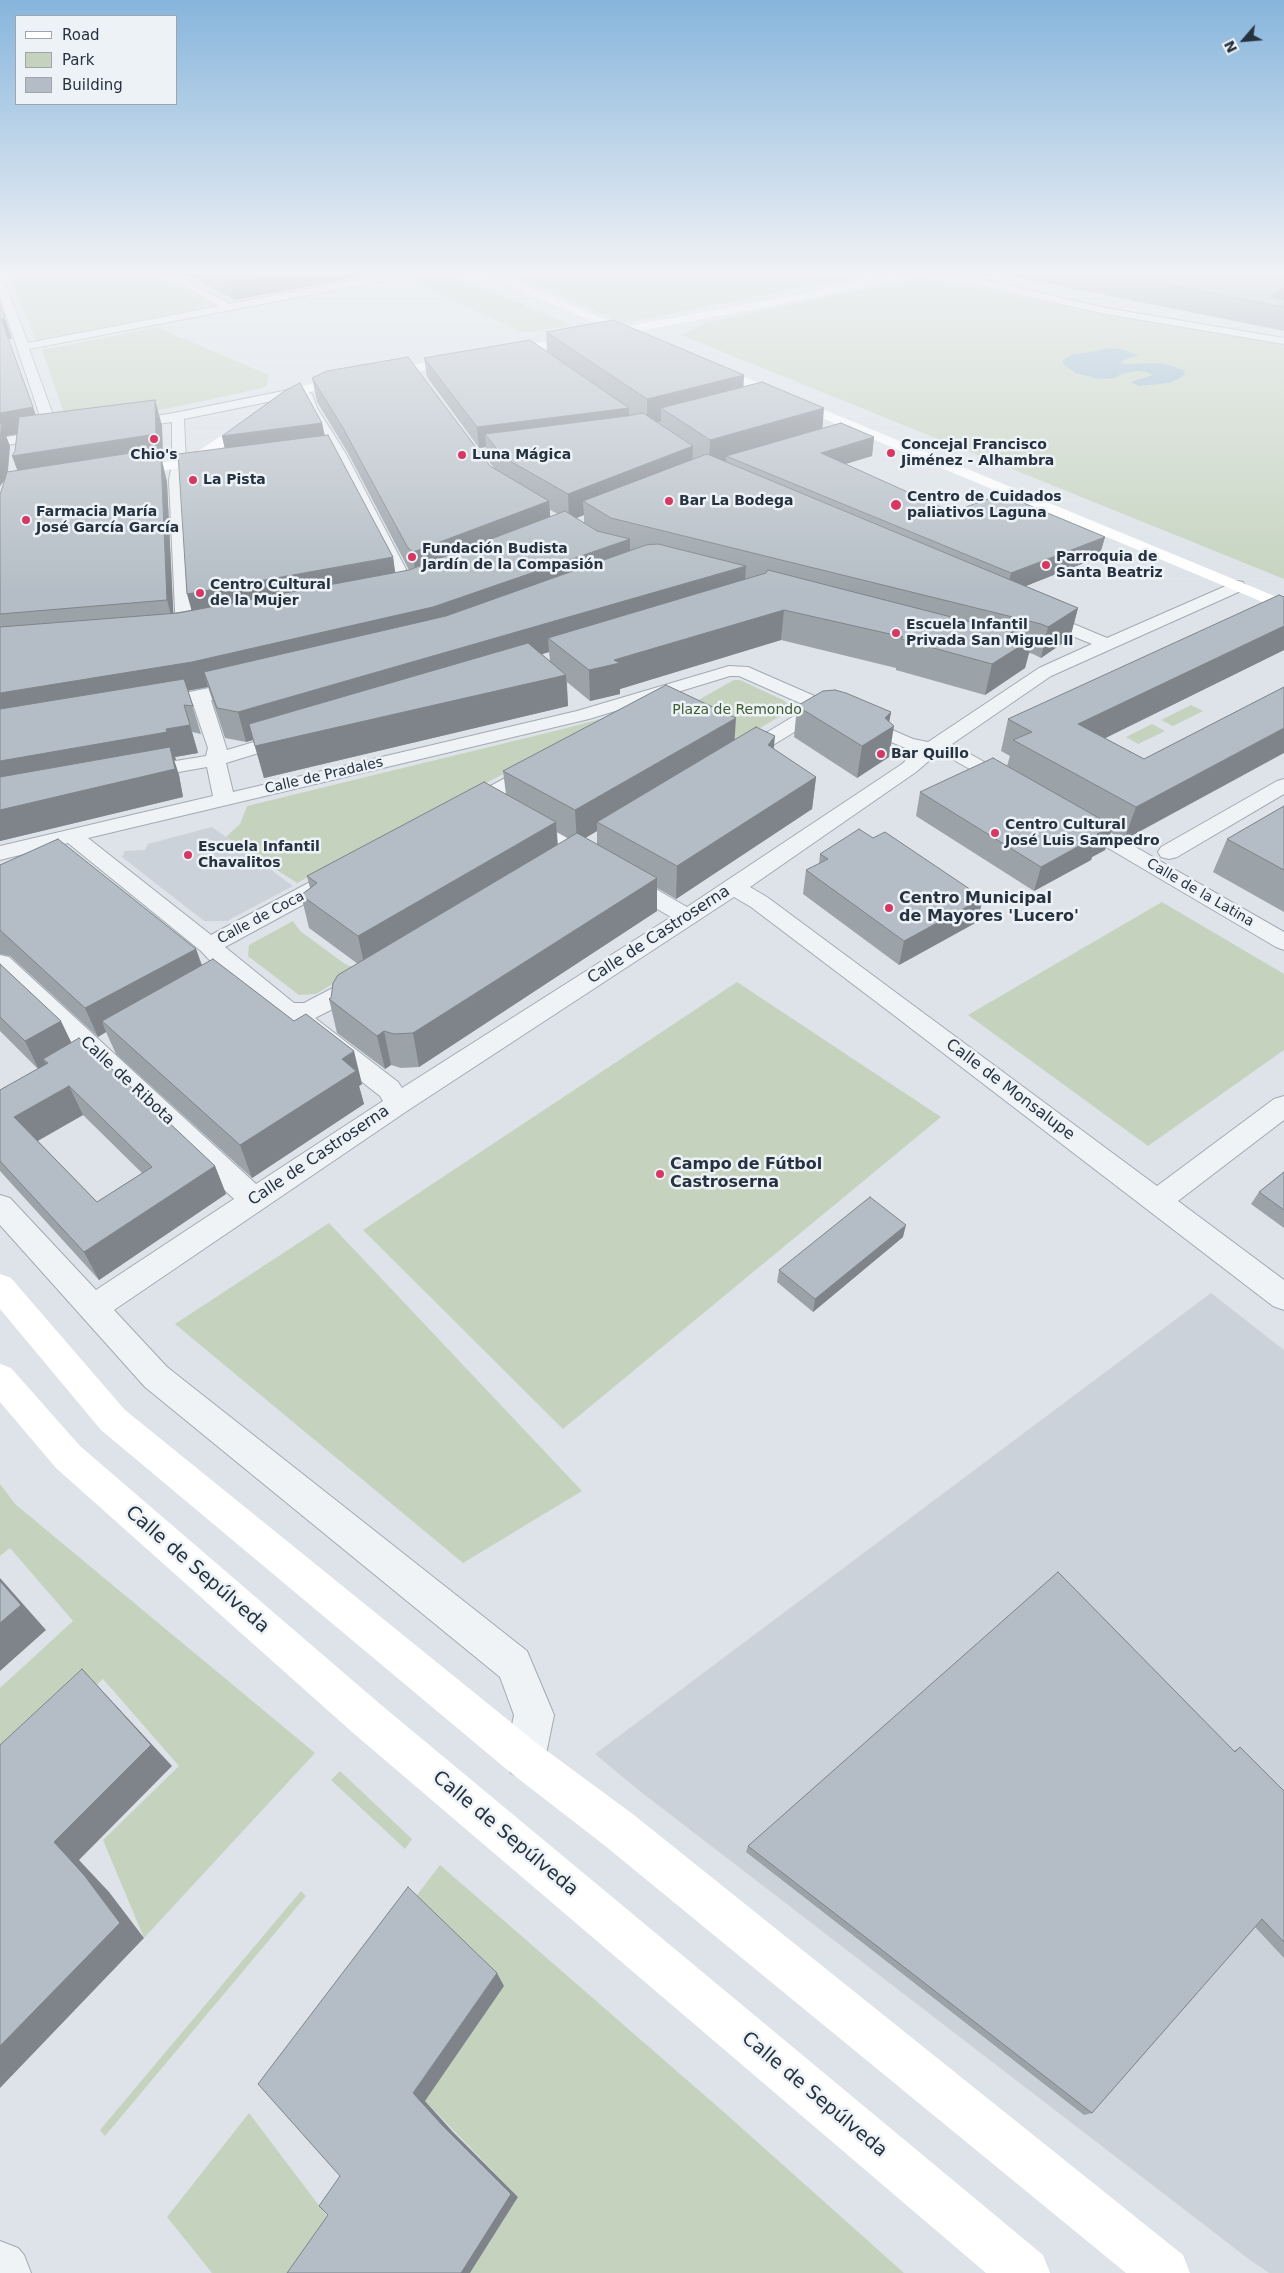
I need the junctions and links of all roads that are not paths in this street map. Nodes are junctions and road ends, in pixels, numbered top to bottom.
1 (35, 379) edge
2 (372, 379) edge
3 (740, 379) edge
4 (314, 387) junction
5 (293, 393) junction
6 (780, 396) junction
7 (762, 400) edge
8 (174, 417) junction
9 (109, 427) edge
10 (860, 429) junction
11 (836, 436) edge
12 (19, 440) junction
13 (0, 442) edge
14 (339, 454) junction
15 (321, 456) edge
16 (18, 458) edge
17 (179, 464) junction
18 (207, 469) edge
19 (109, 476) edge
20 (430, 582) edge
21 (1236, 586) junction
22 (412, 589) junction
23 (393, 593) edge
24 (1284, 606) edge
25 (1025, 610) edge
26 (204, 629) edge
27 (185, 632) junction
28 (166, 634) edge
29 (1106, 644) junction
30 (268, 681) edge
31 (647, 695) junction
32 (200, 697) junction
33 (142, 707) edge
34 (823, 707) junction
35 (623, 723) edge
36 (308, 732) edge
37 (932, 748) junction
38 (556, 759) edge
39 (215, 760) junction
40 (725, 766) edge
41 (117, 777) edge
42 (1284, 785) edge
43 (1024, 792) edge
44 (224, 799) junction
45 (480, 799) junction
46 (1057, 811) edge
47 (453, 814) edge
48 (72, 836) junction
49 (588, 849) junction
50 (1169, 852) dead end
51 (0, 853) edge
52 (558, 867) edge
53 (348, 871) edge
54 (734, 887) junction
55 (687, 917) junction
56 (1284, 942) edge
57 (209, 946) junction
58 (0, 963) edge
59 (377, 975) edge
60 (243, 976) junction
61 (219, 983) edge
62 (290, 1011) junction
63 (107, 1047) junction
64 (71, 1067) edge
65 (398, 1104) junction
66 (1284, 1106) edge
67 (254, 1200) junction
68 (1157, 1201) junction
69 (0, 1206) edge
70 (0, 1287) edge
71 (1284, 1297) edge
72 (93, 1308) junction
73 (0, 1378) edge
74 (525, 1760) junction
75 (0, 2266) edge
76 (6, 2273) edge
77 (1025, 2273) edge
78 (1165, 2273) edge

1 - 12 street
2 - 4 street
3 - 6 street
4 - 5 street
4 - 14 street
5 - 8 street
5 - 17 street
6 - 7 street
6 - 10 street
8 - 9 street
8 - 17 street
10 - 11 street
10 - 21 street
12 - 13 street
12 - 16 street
14 - 15 street
14 - 22 street
17 - 18 street
17 - 19 street
17 - 27 street
20 - 22 street
21 - 24 street
21 - 29 street, Calle de Castroserna
22 - 23 street
25 - 29 street
26 - 27 street
27 - 28 street
29 - 37 street, Calle de Castroserna
30 - 32 street
31 - 34 street
31 - 35 street
31 - 44 street, Calle de Pradales
32 - 33 street
32 - 39 street
34 - 37 street
34 - 40 street
36 - 39 street
37 - 43 street
37 - 54 street, Calle de Castroserna
38 - 45 street
39 - 41 street
39 - 44 street
42 - 50 street
44 - 48 street, Calle de Pradales
45 - 47 street
45 - 49 street
46 - 56 street, Calle de la Latina
48 - 51 street, Calle de Pradales
48 - 57 street
49 - 52 street
49 - 55 street
53 - 57 street, Calle de Coca
54 - 55 street, Calle de Castroserna
54 - 68 street, Calle de Monsalupe
55 - 65 street, Calle de Castroserna
57 - 60 street
58 - 63 street, Calle de Ribota
59 - 62 street
60 - 61 street
60 - 62 street
62 - 65 street
63 - 64 street
63 - 67 street, Calle de Ribota
65 - 67 street, Calle de Castroserna
66 - 68 street
67 - 72 street, Calle de Castroserna
68 - 71 street, Calle de Monsalupe
69 - 72 street
70 - 74 street
72 - 74 street
73 - 77 street, Calle de Sepúlveda
74 - 78 street
75 - 76 street

